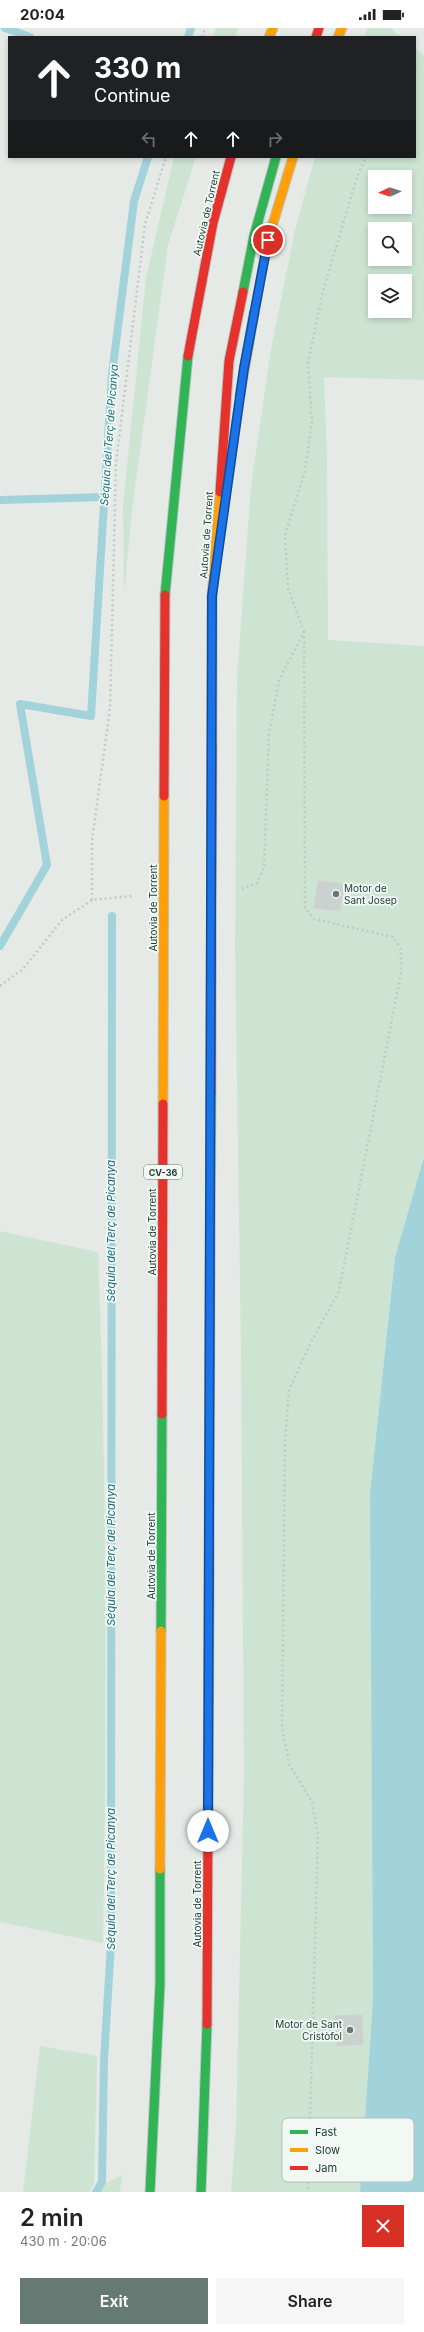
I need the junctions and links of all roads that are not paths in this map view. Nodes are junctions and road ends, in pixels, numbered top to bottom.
1 (231, 158) edge
2 (276, 158) edge
3 (293, 158) edge
4 (268, 240) dead end
5 (256, 301) dead end
6 (238, 407) dead end
7 (233, 447) dead end
8 (212, 596) junction
9 (150, 2192) edge
10 (201, 2192) edge

1 - 9 highway, Autovia de Torrent / CV-36
2 - 8 highway, Autovia de Torrent
3 - 4 highway
5 - 6 highway
7 - 8 highway
8 - 10 highway, Autovia de Torrent

